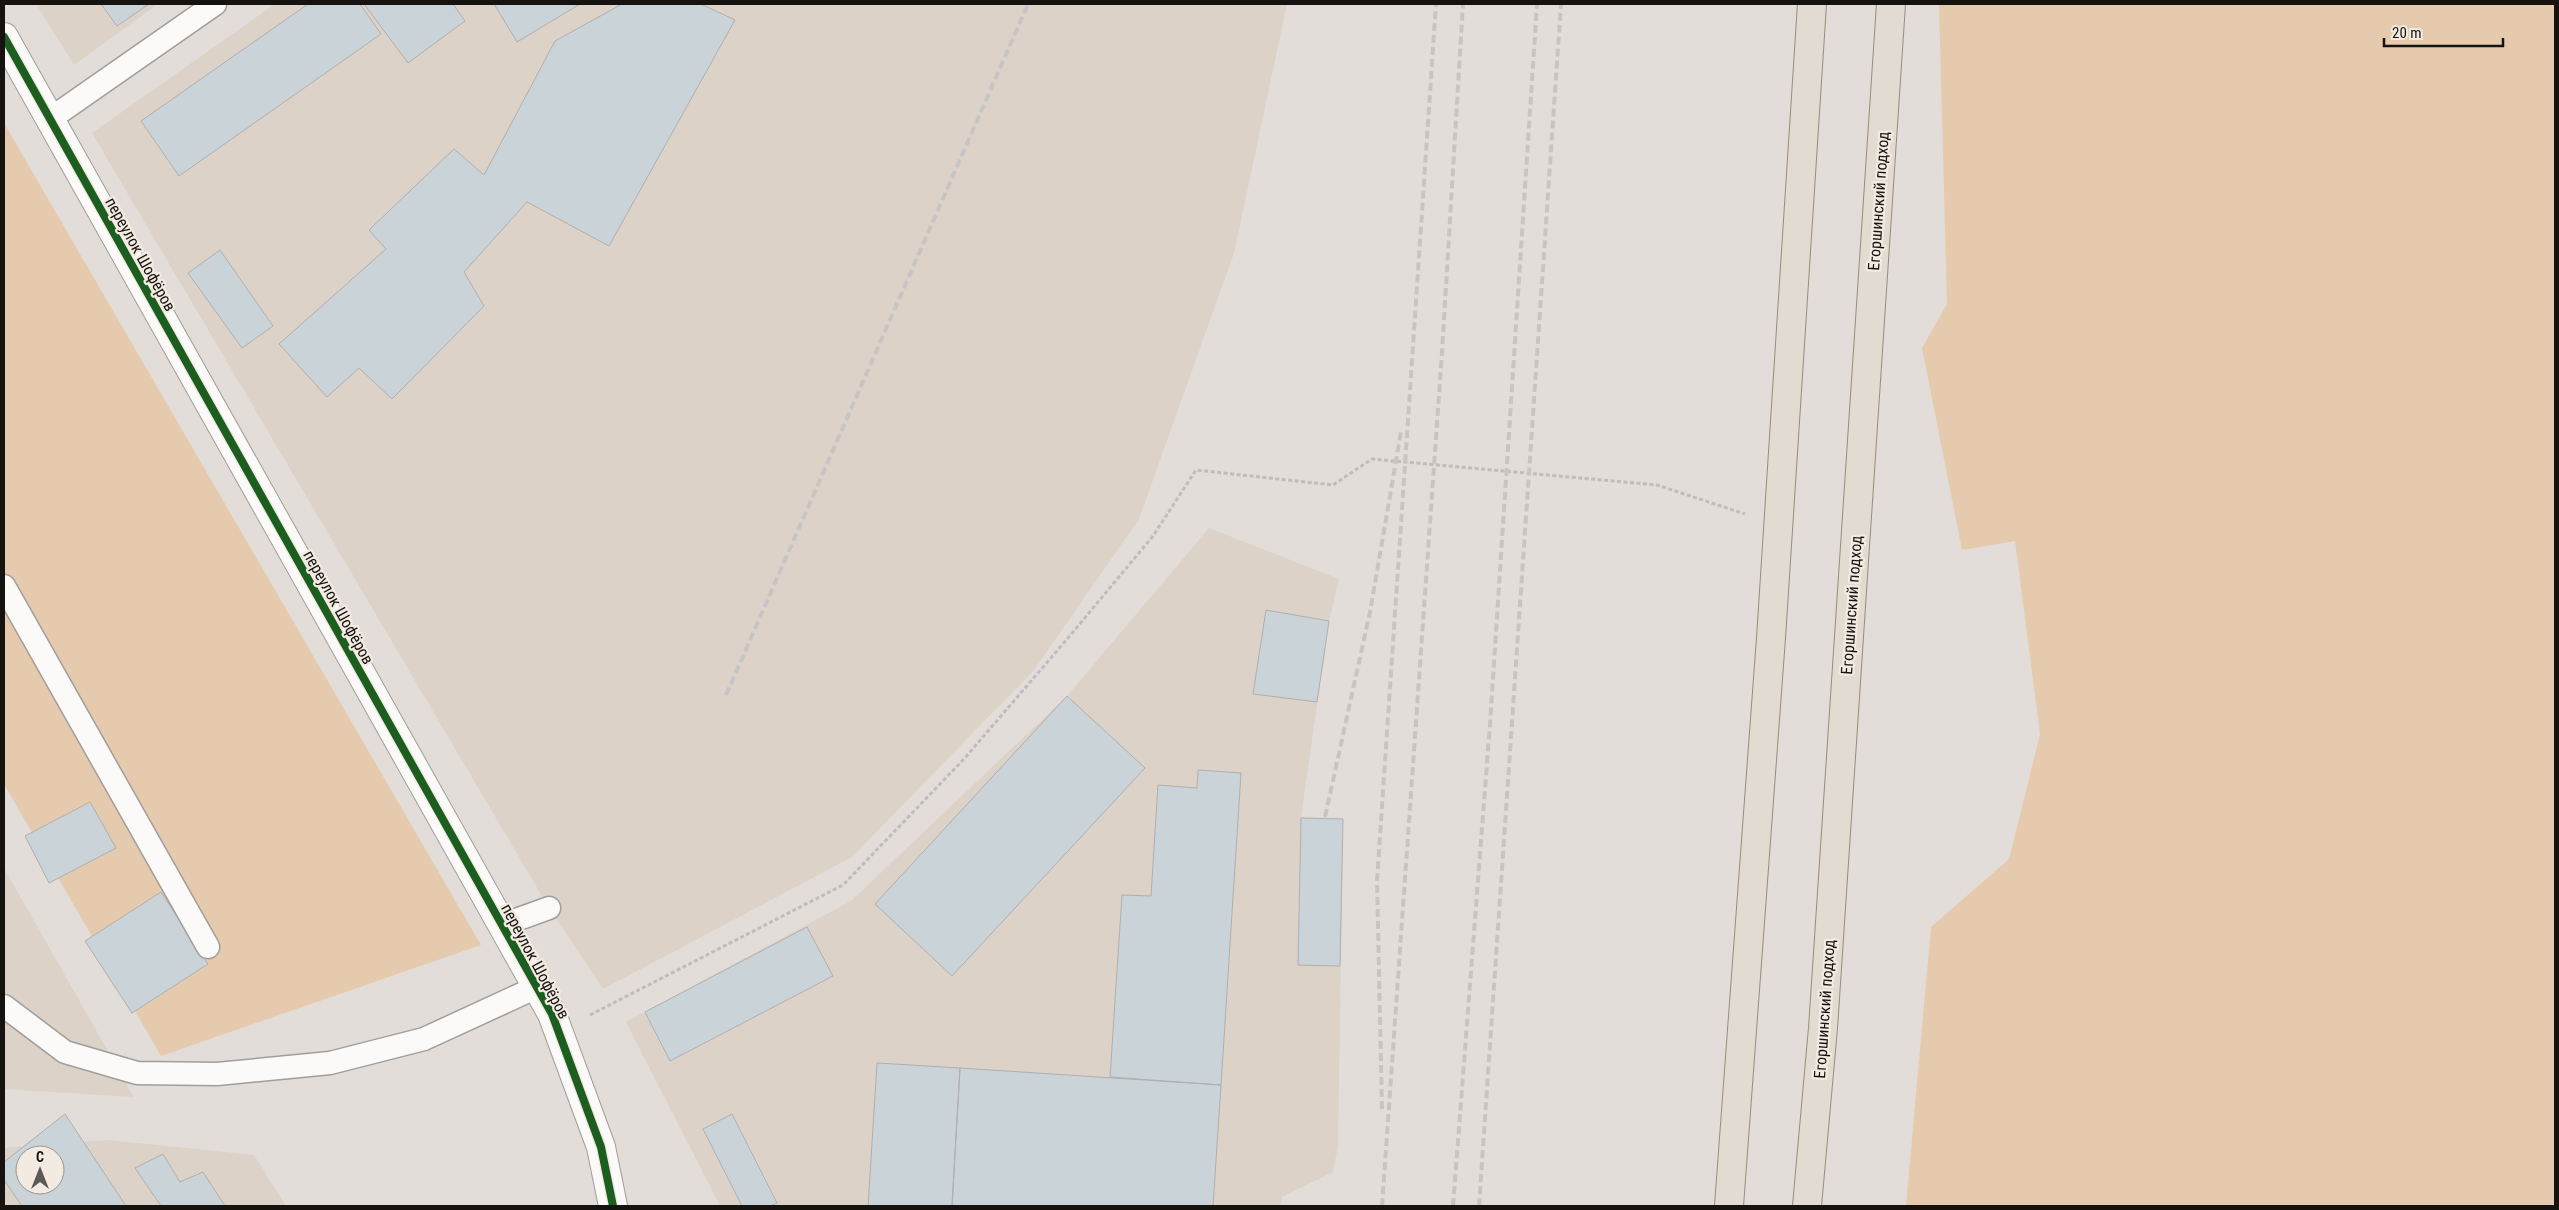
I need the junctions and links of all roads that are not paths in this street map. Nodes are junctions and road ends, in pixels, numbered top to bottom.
1 (215, 4) edge
2 (1812, 4) edge
3 (1891, 4) edge
4 (4, 37) edge
5 (50, 119) junction
6 (4, 586) edge
7 (550, 908) dead end
8 (502, 925) junction
9 (208, 946) dead end
10 (537, 987) junction
11 (4, 1006) edge
12 (613, 1206) edge
13 (1729, 1206) edge
14 (1808, 1206) edge

1 - 5 lane
2 - 13 main road
3 - 14 main road, Егоршинский подход
4 - 5 street, переулок Шофёров
5 - 8 street, переулок Шофёров
6 - 9 lane
7 - 8 lane
8 - 10 street, переулок Шофёров
10 - 11 lane
10 - 12 street, переулок Шофёров

